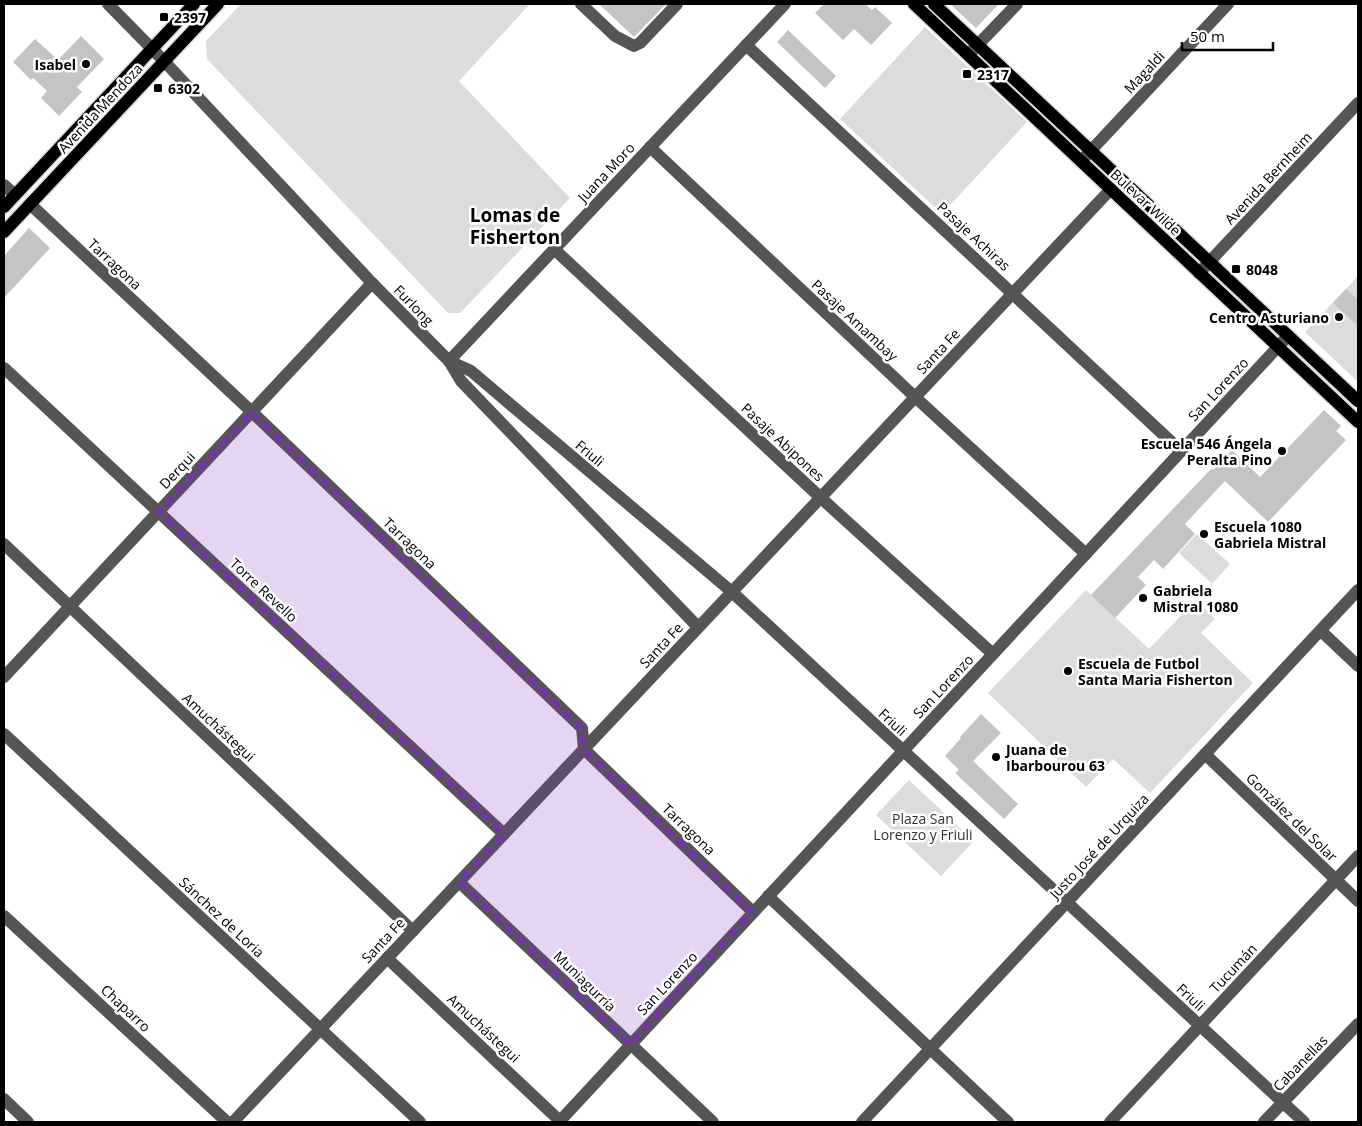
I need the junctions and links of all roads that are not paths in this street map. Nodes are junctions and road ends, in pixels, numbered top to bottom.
1 (108, 4) edge
2 (194, 4) edge
3 (218, 4) edge
4 (581, 4) edge
5 (677, 4) edge
6 (785, 4) edge
7 (914, 4) edge
8 (934, 4) edge
9 (1017, 4) edge
10 (1228, 4) edge
11 (746, 45) junction
12 (978, 45) junction
13 (152, 48) junction
14 (968, 55) junction
15 (164, 61) junction
16 (1358, 104) edge
17 (650, 147) junction
18 (1091, 151) junction
19 (1081, 161) junction
20 (4, 185) edge
21 (1111, 189) junction
22 (15, 195) junction
23 (30, 204) junction
24 (4, 207) edge
25 (4, 232) edge
26 (554, 249) junction
27 (1209, 262) junction
28 (1199, 273) junction
29 (372, 283) junction
30 (1013, 293) junction
31 (1288, 336) junction
32 (1278, 347) junction
33 (449, 361) junction
34 (4, 368) edge
35 (915, 398) junction
36 (1358, 401) edge
37 (252, 412) junction
38 (1358, 422) edge
39 (1181, 451) junction
40 (821, 498) junction
41 (158, 512) junction
42 (4, 544) edge
43 (1086, 554) junction
44 (1358, 590) edge
45 (732, 592) junction
46 (70, 607) junction
47 (698, 627) junction
48 (1321, 631) junction
49 (993, 654) junction
50 (1358, 666) edge
51 (4, 677) edge
52 (4, 734) edge
53 (584, 749) junction
54 (902, 751) junction
55 (1206, 754) junction
56 (504, 834) junction
57 (1358, 856) edge
58 (1336, 880) junction
59 (459, 882) junction
60 (768, 896) junction
61 (1068, 902) junction
62 (1358, 902) edge
63 (754, 912) junction
64 (4, 916) edge
65 (413, 931) junction
66 (387, 958) junction
67 (1358, 1024) edge
68 (1200, 1026) junction
69 (320, 1029) junction
70 (630, 1045) junction
71 (931, 1048) junction
72 (4, 1100) edge
73 (1283, 1103) junction
74 (28, 1122) edge
75 (227, 1122) edge
76 (233, 1122) edge
77 (420, 1122) edge
78 (559, 1122) edge
79 (713, 1122) edge
80 (862, 1122) edge
81 (1008, 1122) edge
82 (1110, 1122) edge
83 (1264, 1122) edge
84 (1304, 1122) edge

1 - 13 street, Furlong
2 - 13 main road, Avenida Mendoza
3 - 15 main road, Avenida Mendoza
4 - 5 street
6 - 11 street, Juana Moro
7 - 14 main road, Bulevar Wilde
8 - 12 main road, Bulevar Wilde
9 - 12 street
10 - 18 street, Magaldi
11 - 17 street, Juana Moro
11 - 30 street, Pasaje Achiras
12 - 14 street
12 - 18 main road, Bulevar Wilde
13 - 15 street, Furlong
13 - 22 main road, Avenida Mendoza
14 - 19 main road, Bulevar Wilde
15 - 23 main road, Avenida Mendoza
15 - 29 street, Furlong
16 - 27 street, Avenida Bernheim
17 - 26 street, Juana Moro
17 - 35 street, Pasaje Amambay
18 - 19 street, Magaldi
18 - 27 main road, Bulevar Wilde
19 - 21 main road, Bulevar Wilde
20 - 22 street
21 - 28 main road, Bulevar Wilde
21 - 30 street, Santa Fe
22 - 24 main road, Avenida Mendoza
23 - 25 main road, Avenida Mendoza
23 - 37 street, Tarragona
26 - 33 street, Juana Moro
26 - 40 street, Pasaje Abipones
27 - 28 street, Avenida Bernheim
27 - 31 main road, Bulevar Wilde
28 - 32 main road, Bulevar Wilde
29 - 33 street, Furlong
29 - 37 street, Derqui
30 - 35 street, Santa Fe
30 - 39 street, Pasaje Achiras
31 - 32 street, San Lorenzo
31 - 36 main road, Bulevar Wilde
32 - 38 main road, Bulevar Wilde
32 - 39 street, San Lorenzo
33 - 45 street, Friuli
33 - 47 street, Furlong
34 - 41 street, Torre Revello
35 - 40 street, Santa Fe
35 - 43 street, Pasaje Amambay
37 - 41 street, Derqui
37 - 53 street, Tarragona
39 - 43 street, San Lorenzo
40 - 45 street, Santa Fe
40 - 49 street, Pasaje Abipones
41 - 46 street, Derqui
41 - 56 street, Torre Revello
42 - 46 street, Amuchástegui
43 - 49 street, San Lorenzo
44 - 48 street, Justo José de Urquiza
45 - 47 street, Santa Fe
45 - 54 street, Friuli
46 - 51 street, Derqui
46 - 65 street, Amuchástegui
47 - 53 street, Santa Fe
48 - 50 street
48 - 55 street, Justo José de Urquiza
49 - 54 street, San Lorenzo
52 - 69 street, Sánchez de Loria
53 - 56 street, Santa Fe
53 - 63 street, Tarragona
54 - 60 street, San Lorenzo
54 - 61 street, Friuli
55 - 58 street, González del Solar
55 - 61 street, Justo José de Urquiza
56 - 59 street, Santa Fe
57 - 58 street, Tucumán
58 - 62 street, González del Solar
58 - 68 street, Tucumán
59 - 65 street, Santa Fe
59 - 70 street, Muniagurría
60 - 63 street, San Lorenzo
60 - 71 street
61 - 68 street, Friuli
61 - 71 street, Justo José de Urquiza
63 - 70 street, San Lorenzo
64 - 75 street, Chaparro
65 - 66 street, Santa Fe
66 - 69 street, Santa Fe
66 - 78 street, Amuchástegui
67 - 73 street, Cabanellas
68 - 73 street, Friuli
68 - 82 street, Tucumán
69 - 76 street, Santa Fe
69 - 77 street, Sánchez de Loria
70 - 78 street, San Lorenzo
70 - 79 street, Muniagurría
71 - 80 street, Justo José de Urquiza
71 - 81 street
72 - 74 street
73 - 83 street, Cabanellas
73 - 84 street, Friuli

